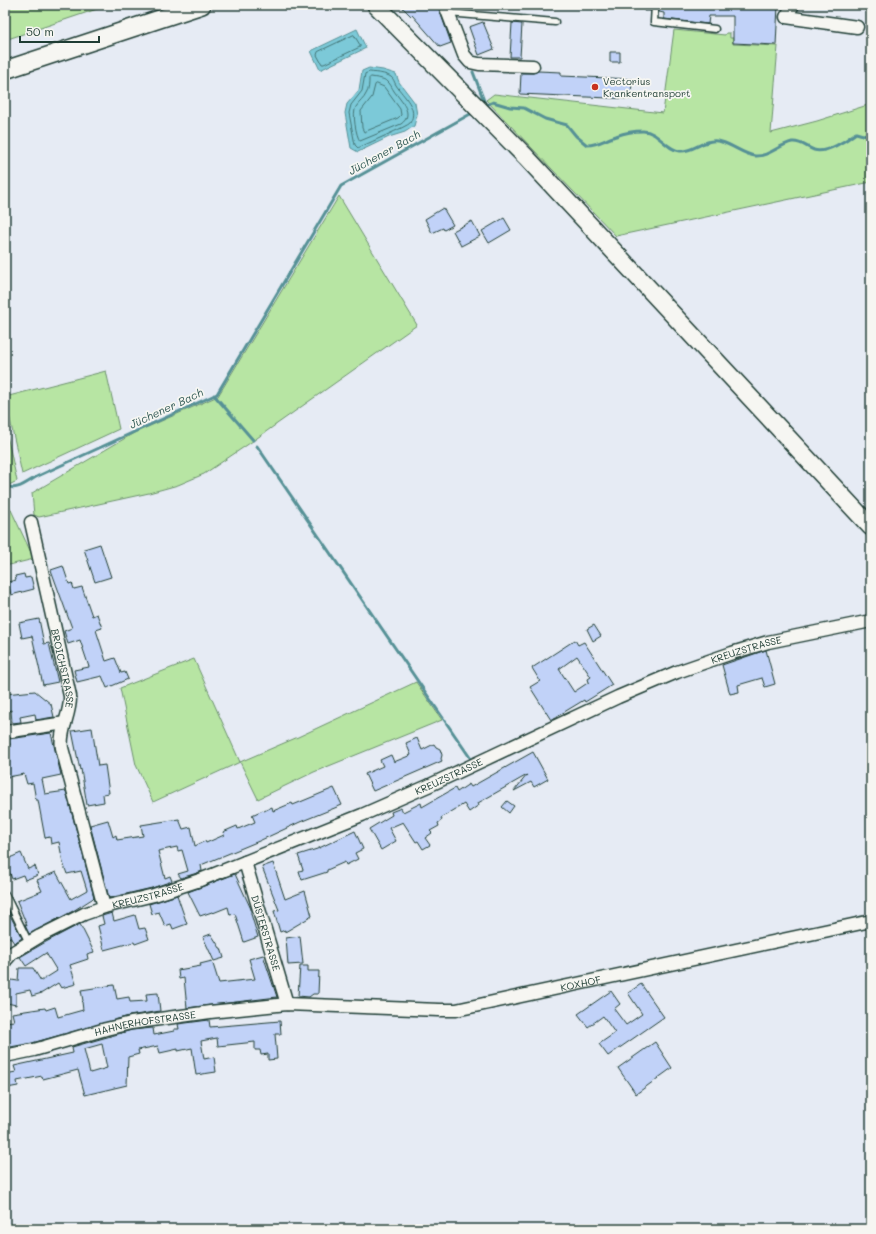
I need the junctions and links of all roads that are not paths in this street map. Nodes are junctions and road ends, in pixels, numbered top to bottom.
1 (202, 5) edge
2 (376, 5) edge
3 (655, 5) edge
4 (793, 5) edge
5 (449, 11) edge
6 (555, 22) dead end
7 (857, 27) dead end
8 (715, 29) dead end
9 (533, 66) dead end
10 (5, 70) edge
11 (31, 522) dead end
12 (871, 527) edge
13 (871, 621) edge
14 (65, 724) junction
15 (5, 732) edge
16 (245, 862) junction
17 (5, 894) edge
18 (104, 907) junction
19 (871, 920) edge
20 (29, 942) junction
21 (5, 961) edge
22 (287, 1004) junction
23 (5, 1056) edge

1 - 10 main road
2 - 12 main road
3 - 8 lane
4 - 7 street
5 - 6 lane
5 - 9 street
11 - 14 street, BROICHSTRASSE
13 - 16 street, KREUZSTRASSE
14 - 15 street
14 - 18 street, BROICHSTRASSE
16 - 18 street, KREUZSTRASSE
16 - 22 street, DÜSTERSTRASSE
17 - 20 lane
18 - 20 street, KREUZSTRASSE
19 - 22 street, KOXHOF
20 - 21 street, KREUZSTRASSE
22 - 23 street, HAHNERHOFSTRASSE

